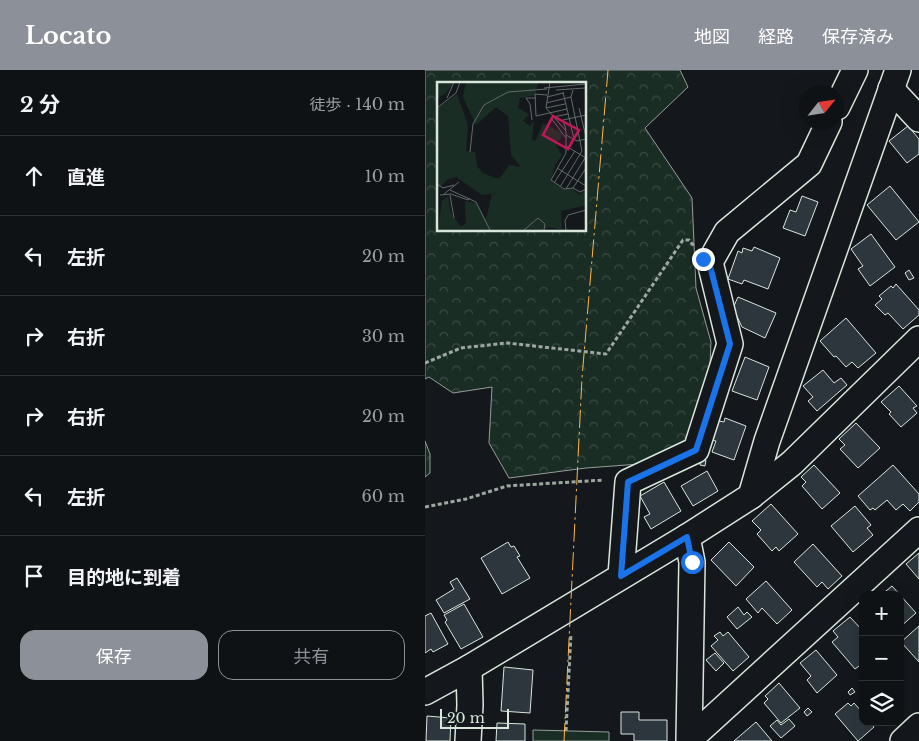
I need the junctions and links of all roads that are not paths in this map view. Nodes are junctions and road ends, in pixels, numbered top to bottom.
1 (855, 70) edge
2 (895, 80) edge
3 (844, 93) edge
4 (919, 119) edge
5 (825, 130) edge
6 (919, 338) edge
7 (751, 496) junction
8 (919, 530) edge
9 (687, 537) junction
10 (621, 576) junction
11 (469, 668) junction
12 (425, 692) edge
13 (919, 726) edge
14 (690, 740) edge
15 (468, 741) edge
16 (903, 741) edge

1 - 3 street
2 - 4 street
2 - 7 street
5 - 10 street
6 - 7 street
7 - 9 street
8 - 14 street
9 - 10 street
9 - 14 street
10 - 11 street
11 - 12 street
11 - 15 street
13 - 16 street

